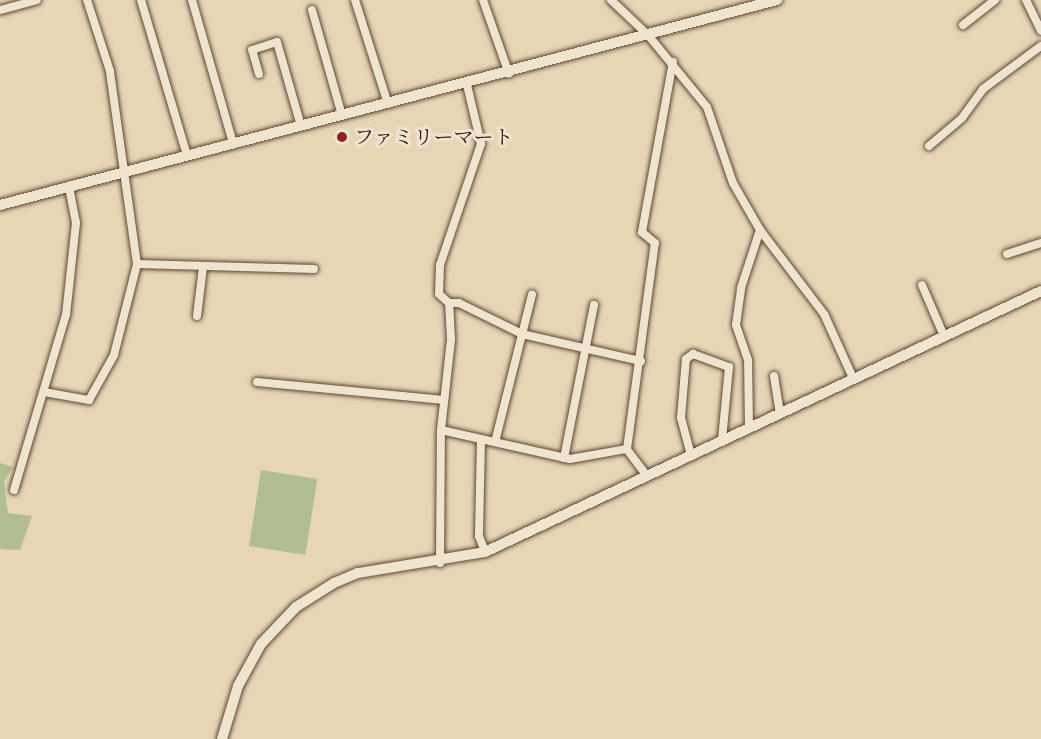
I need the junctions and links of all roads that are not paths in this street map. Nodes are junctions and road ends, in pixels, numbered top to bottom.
1 (37, 0) edge
2 (87, 0) edge
3 (141, 0) edge
4 (192, 0) edge
5 (355, 0) edge
6 (483, 0) edge
7 (611, 0) edge
8 (777, 0) edge
9 (995, 0) edge
10 (1026, 0) edge
11 (0, 9) edge
12 (312, 10) dead end
13 (963, 25) dead end
14 (1041, 30) edge
15 (648, 35) junction
16 (1041, 46) edge
17 (673, 62) junction
18 (259, 74) dead end
19 (508, 74) junction
20 (467, 85) junction
21 (388, 104) junction
22 (342, 116) junction
23 (301, 126) junction
24 (233, 143) junction
25 (929, 146) dead end
26 (187, 155) junction
27 (124, 171) junction
28 (69, 186) junction
29 (0, 205) edge
30 (760, 230) junction
31 (1041, 243) edge
32 (1007, 254) dead end
33 (137, 264) junction
34 (203, 267) junction
35 (314, 269) dead end
36 (922, 285) dead end
37 (1041, 291) edge
38 (532, 295) dead end
39 (449, 303) junction
40 (594, 305) dead end
41 (197, 315) dead end
42 (522, 334) junction
43 (944, 336) junction
44 (584, 349) junction
45 (641, 361) junction
46 (774, 376) dead end
47 (853, 378) junction
48 (257, 382) dead end
49 (44, 392) junction
50 (444, 400) junction
51 (780, 413) junction
52 (749, 428) junction
53 (441, 430) junction
54 (482, 439) junction
55 (722, 440) junction
56 (495, 442) junction
57 (627, 449) junction
58 (690, 455) junction
59 (564, 458) junction
60 (647, 476) junction
61 (14, 490) dead end
62 (485, 552) junction
63 (440, 563) junction
64 (222, 739) edge

1 - 11 street
2 - 27 street
3 - 26 street
4 - 24 street
5 - 21 street
6 - 19 street
7 - 15 street
8 - 15 street
9 - 13 street
10 - 14 street
12 - 22 street
15 - 17 street
15 - 19 street
16 - 25 street
17 - 30 street
17 - 45 street
18 - 23 street
19 - 20 street
20 - 21 street
20 - 39 street
21 - 22 street
22 - 23 street
23 - 24 street
24 - 26 street
26 - 27 street
27 - 28 street
27 - 33 street
28 - 29 street
28 - 49 street
30 - 47 street
30 - 52 street
31 - 32 street
33 - 34 street
33 - 49 street
34 - 35 street
34 - 41 street
36 - 43 street
37 - 43 street
38 - 42 street
39 - 42 street
39 - 50 street
40 - 44 street
42 - 44 street
42 - 56 street
43 - 47 street
44 - 45 street
44 - 59 street
45 - 57 street
46 - 51 street
47 - 51 street
48 - 50 street
49 - 61 street
50 - 53 street
51 - 52 street
52 - 55 street
53 - 54 street
53 - 63 street
54 - 56 street
54 - 62 street
55 - 58 street
55 - 58 street
56 - 59 street
57 - 59 street
57 - 60 street
58 - 60 street
60 - 62 street
62 - 63 street
63 - 64 street

